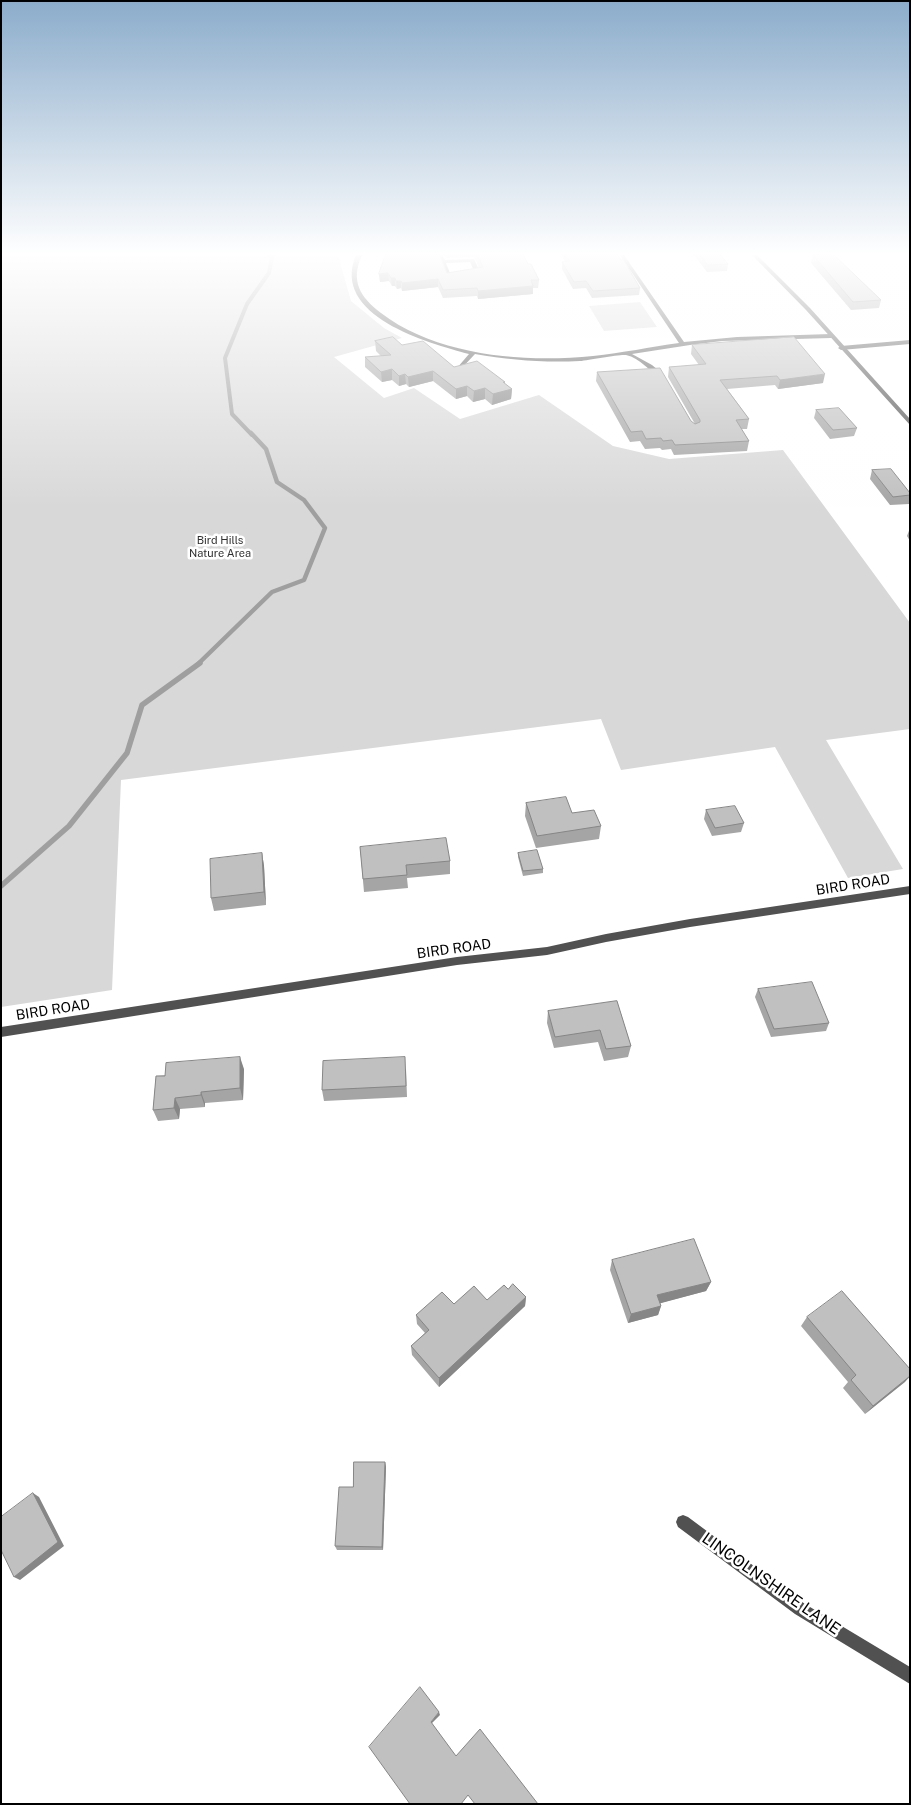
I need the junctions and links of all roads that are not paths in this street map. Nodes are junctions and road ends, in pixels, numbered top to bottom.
1 (423, 339) edge
2 (680, 339) edge
3 (751, 339) edge
4 (834, 339) edge
5 (910, 342) edge
6 (683, 344) junction
7 (841, 348) junction
8 (473, 353) junction
9 (628, 354) junction
10 (460, 368) edge
11 (664, 380) edge
12 (910, 423) edge
13 (910, 890) edge
14 (1, 1032) edge
15 (683, 1522) dead end
16 (910, 1676) edge

1 - 8 street
2 - 6 street
3 - 6 street
4 - 7 street
5 - 7 street
6 - 9 street
7 - 12 street
8 - 9 street
8 - 10 street
9 - 11 street
13 - 14 street, BIRD ROAD
15 - 16 street, LINCOLNSHIRE LANE

